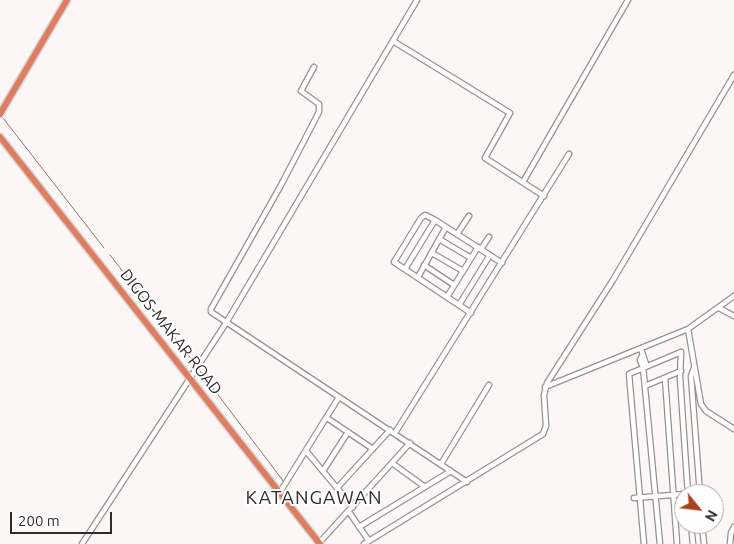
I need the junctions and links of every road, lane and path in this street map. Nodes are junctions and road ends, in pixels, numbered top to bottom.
1 (62, 0) edge
2 (66, 0) edge
3 (417, 0) edge
4 (625, 1) edge
5 (392, 41) junction
6 (314, 67) dead end
7 (734, 75) edge
8 (0, 106) edge
9 (0, 114) edge
10 (0, 137) edge
11 (569, 154) dead end
12 (523, 182) junction
13 (544, 196) junction
14 (468, 216) dead end
15 (435, 220) junction
16 (446, 227) junction
17 (457, 234) junction
18 (489, 237) dead end
19 (439, 239) junction
20 (479, 248) junction
21 (432, 253) junction
22 (490, 255) junction
23 (471, 258) junction
24 (502, 263) junction
25 (424, 265) junction
26 (405, 269) junction
27 (463, 271) junction
28 (418, 277) junction
29 (454, 285) junction
30 (734, 296) edge
31 (448, 297) junction
32 (459, 305) junction
33 (718, 308) junction
34 (471, 313) junction
35 (734, 316) edge
36 (226, 323) junction
37 (688, 329) junction
38 (641, 349) junction
39 (643, 367) junction
40 (694, 368) junction
41 (681, 371) junction
42 (190, 378) junction
43 (665, 378) junction
44 (489, 385) dead end
45 (645, 386) junction
46 (545, 387) junction
47 (339, 397) junction
48 (327, 418) junction
49 (734, 429) edge
50 (393, 431) junction
51 (348, 432) junction
52 (410, 444) junction
53 (373, 449) junction
54 (306, 451) junction
55 (392, 463) junction
56 (440, 464) junction
57 (323, 470) junction
58 (451, 471) junction
59 (467, 482) junction
60 (687, 484) edge
61 (699, 484) edge
62 (337, 488) junction
63 (425, 488) junction
64 (280, 492) junction
65 (672, 495) junction
66 (655, 496) junction
67 (637, 498) junction
68 (353, 508) junction
69 (349, 512) junction
70 (359, 527) junction
71 (734, 527) edge
72 (369, 541) junction
73 (82, 544) edge
74 (320, 544) edge
75 (364, 544) edge
76 (644, 544) edge
77 (660, 544) edge
78 (677, 544) edge
79 (730, 544) edge

1 - 8 highway
2 - 9 highway
3 - 5 street
4 - 12 street
5 - 12 street
5 - 36 street
6 - 36 street
7 - 46 street
10 - 42 highway, DIGOS-MAKAR ROAD
11 - 13 street
12 - 13 street
13 - 24 street
14 - 17 street
15 - 16 street
15 - 26 street
15 - 26 street
16 - 17 street
16 - 19 street
17 - 20 street
18 - 20 street
19 - 21 street
19 - 23 street
20 - 22 street
20 - 23 street
21 - 25 street
21 - 27 street
22 - 24 street
22 - 32 street
23 - 27 street
24 - 34 street
25 - 28 street
25 - 29 street
26 - 28 street
27 - 29 street
28 - 31 street
29 - 31 street
30 - 33 street
31 - 32 street
32 - 34 street
33 - 35 street
33 - 37 street
34 - 50 street
36 - 42 street
36 - 47 street
37 - 38 street
37 - 40 street
38 - 39 street
38 - 46 street
39 - 41 street
39 - 45 street
39 - 67 street
40 - 49 street
40 - 61 street
41 - 43 street
41 - 60 street
42 - 64 highway, DIGOS-MAKAR ROAD
42 - 73 street
43 - 45 street
43 - 65 street
44 - 56 street
45 - 66 street
46 - 59 street
47 - 48 street
47 - 50 street
48 - 51 street
48 - 54 street
50 - 52 street
50 - 53 street
51 - 53 street
51 - 57 street
52 - 55 street
52 - 56 street
53 - 62 street
54 - 57 street
54 - 64 street
55 - 63 street
55 - 68 street
56 - 58 street
57 - 62 street
58 - 59 street
58 - 63 street
59 - 72 street
62 - 68 street
63 - 70 street
64 - 74 highway, DIGOS-MAKAR ROAD
65 - 66 street
65 - 78 street
66 - 67 street
66 - 77 street
67 - 76 street
68 - 69 street
69 - 70 street
69 - 74 street
70 - 72 street
71 - 79 street
72 - 75 street

